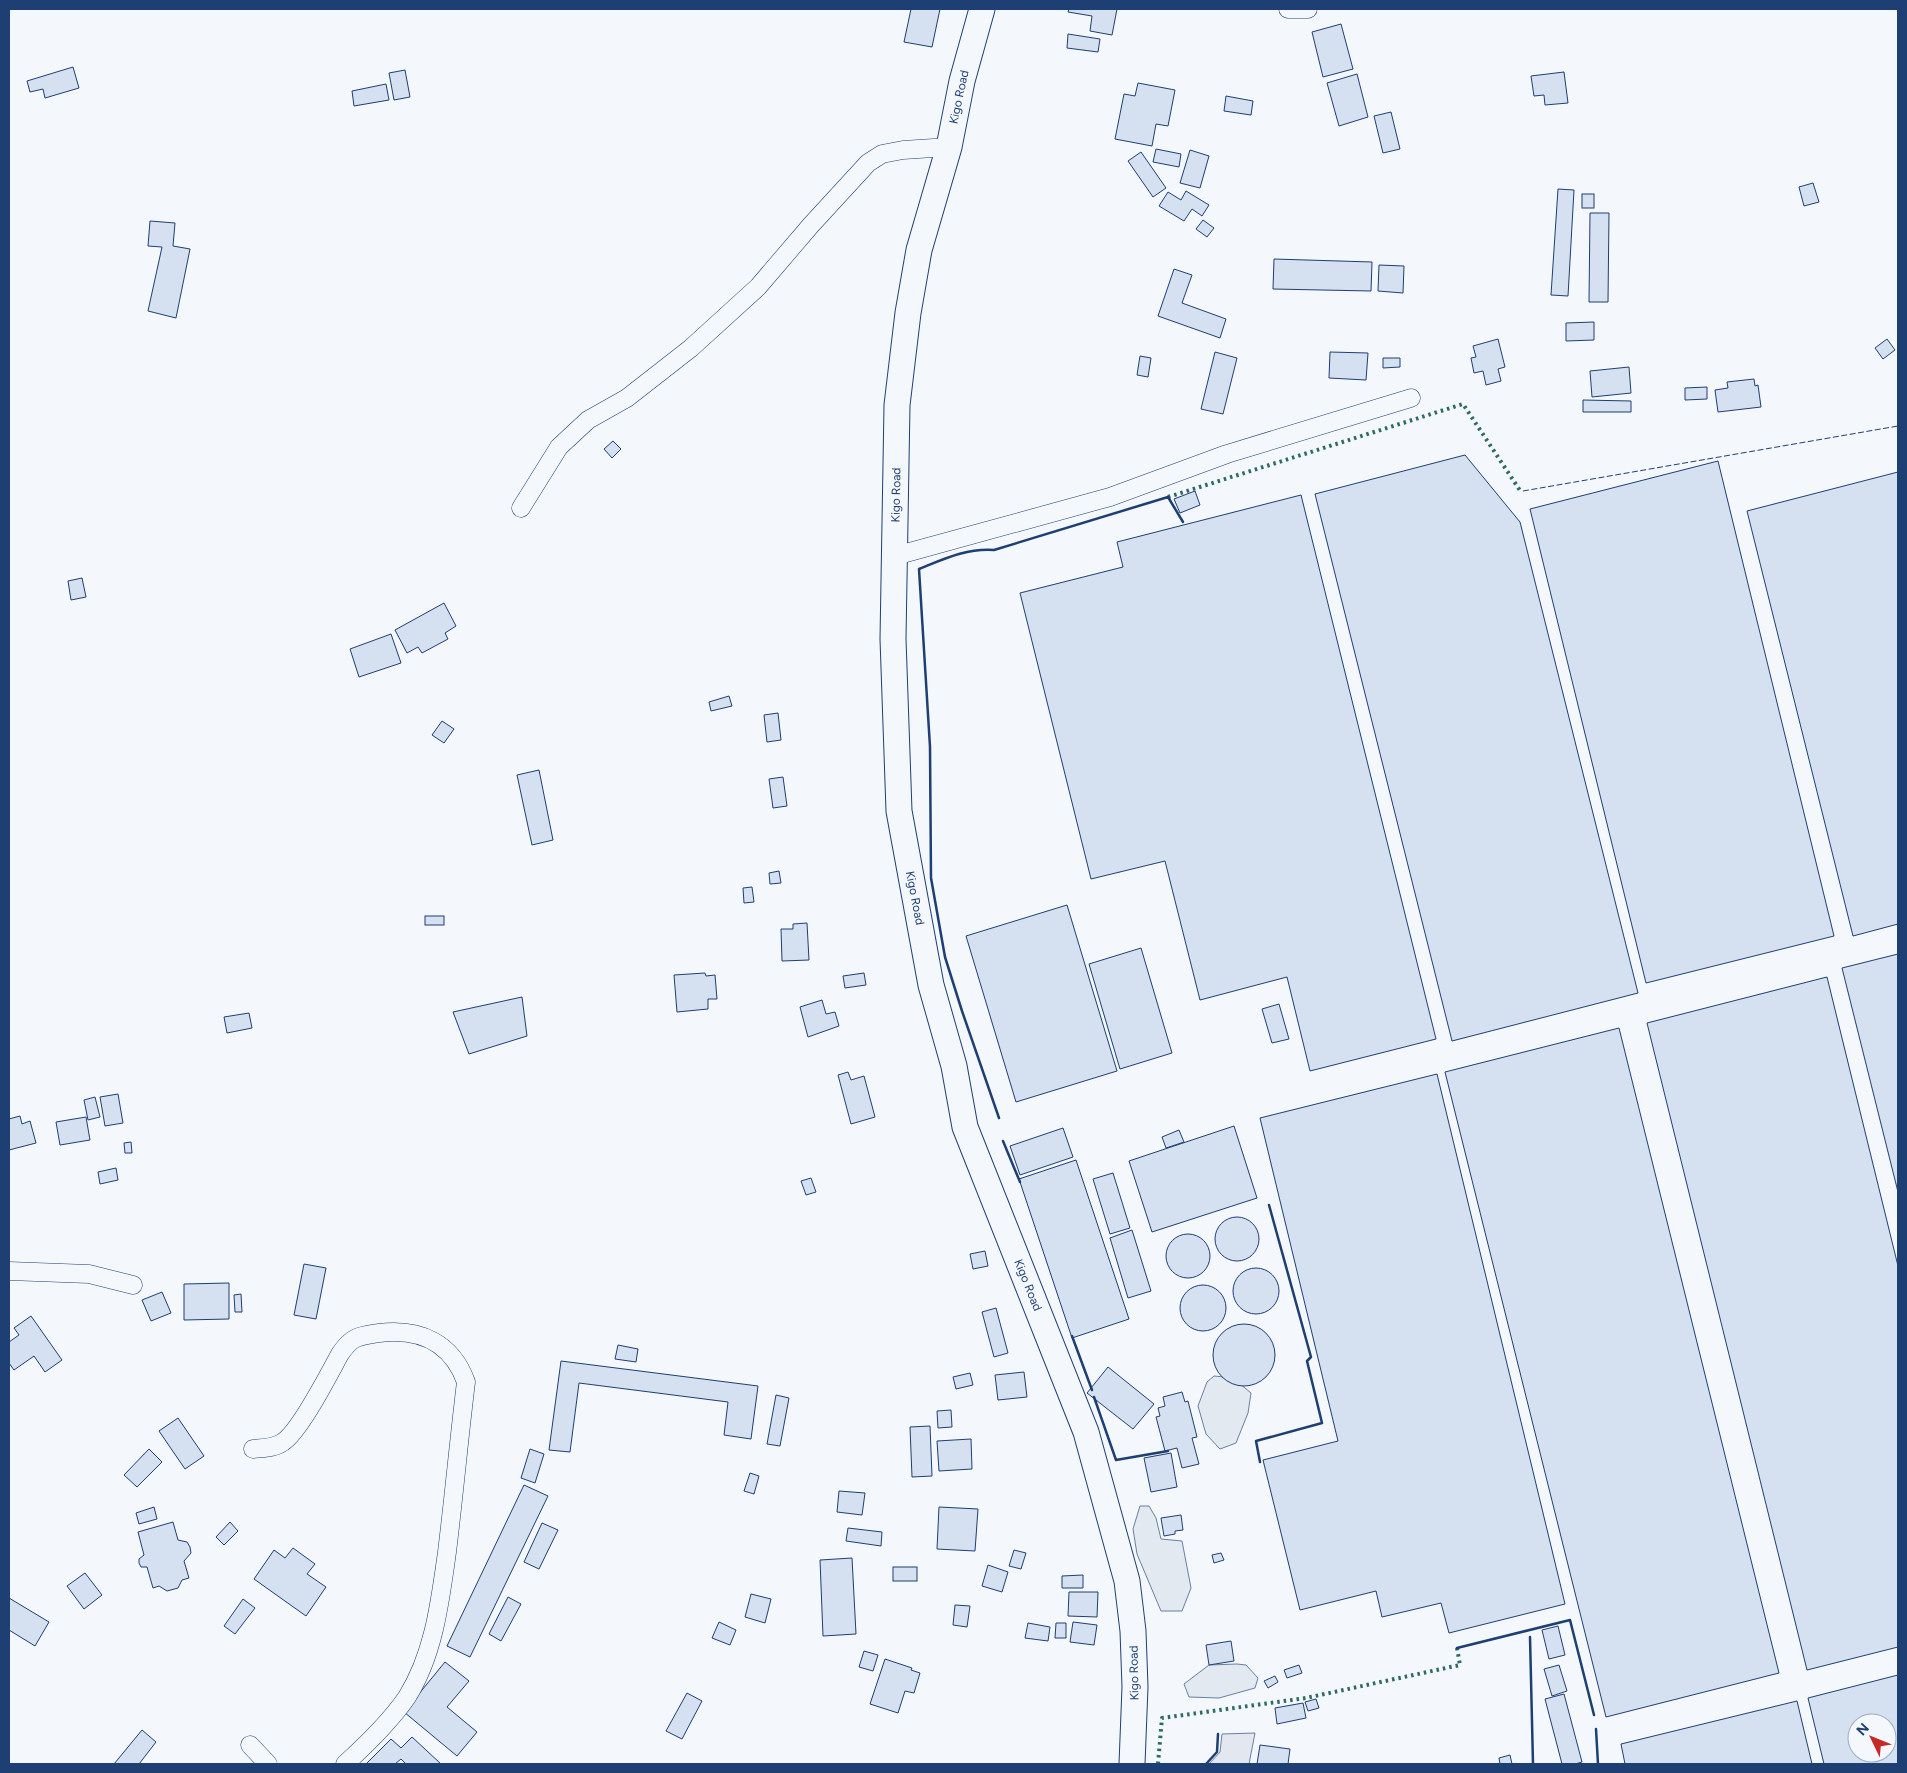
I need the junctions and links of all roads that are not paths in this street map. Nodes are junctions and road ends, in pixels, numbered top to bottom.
1 (982, 9) edge
2 (1288, 9) edge
3 (1308, 9) edge
4 (949, 147) junction
5 (1411, 398) dead end
6 (521, 508) dead end
7 (895, 556) junction
8 (9, 1271) edge
9 (133, 1285) dead end
10 (253, 1449) dead end
11 (250, 1745) dead end
12 (268, 1764) edge
13 (345, 1764) edge
14 (1132, 1764) edge

1 - 4 street, Kigo Road
2 - 3 street
4 - 6 street
4 - 7 street, Kigo Road
5 - 7 street
7 - 14 street, Kigo Road
8 - 9 street
10 - 13 street
11 - 12 street

